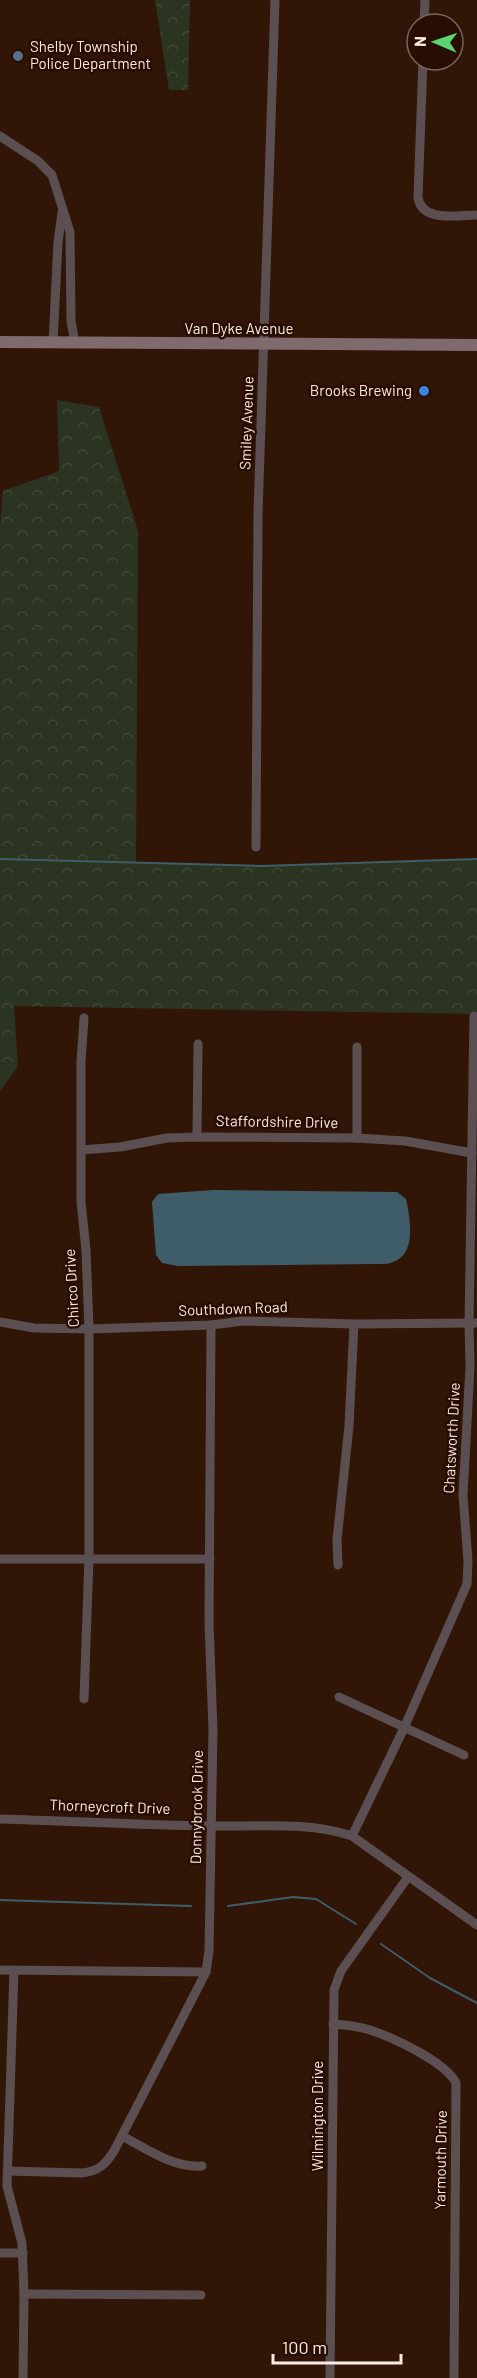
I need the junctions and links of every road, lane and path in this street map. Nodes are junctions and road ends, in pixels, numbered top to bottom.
1 (275, 0) edge
2 (423, 72) edge
3 (0, 136) edge
4 (63, 210) junction
5 (477, 215) edge
6 (0, 342) edge
7 (52, 343) junction
8 (75, 343) junction
9 (265, 344) junction
10 (477, 345) edge
11 (256, 847) dead end
12 (474, 1016) dead end
13 (84, 1018) dead end
14 (198, 1044) dead end
15 (357, 1047) dead end
16 (197, 1137) junction
17 (357, 1138) junction
18 (81, 1150) junction
19 (472, 1153) junction
20 (0, 1322) edge
21 (354, 1324) junction
22 (473, 1324) edge
23 (211, 1325) junction
24 (89, 1329) junction
25 (89, 1558) junction
26 (0, 1559) edge
27 (210, 1559) junction
28 (338, 1564) dead end
29 (339, 1697) dead end
30 (84, 1699) dead end
31 (404, 1728) junction
32 (464, 1755) dead end
33 (0, 1819) edge
34 (212, 1826) junction
35 (352, 1836) junction
36 (408, 1877) junction
37 (477, 1925) edge
38 (0, 1970) edge
39 (14, 1970) junction
40 (206, 1972) junction
41 (333, 2024) junction
42 (122, 2136) junction
43 (202, 2166) dead end
44 (7, 2171) junction
45 (0, 2253) edge
46 (23, 2253) junction
47 (24, 2294) junction
48 (201, 2295) dead end
49 (23, 2378) edge
50 (330, 2378) edge
51 (454, 2378) edge

1 - 9 street, Smiley Avenue
2 - 5 street
3 - 4 street
4 - 7 street
4 - 8 street
6 - 7 main road, Van Dyke Avenue
7 - 8 main road, Van Dyke Avenue
8 - 9 main road, Van Dyke Avenue
9 - 10 main road, Van Dyke Avenue
9 - 11 street, Smiley Avenue
12 - 19 street, Chatsworth Drive
13 - 18 street, Chirco Drive
14 - 16 street
15 - 17 street
16 - 17 street, Staffordshire Drive
16 - 18 street, Staffordshire Drive
17 - 19 street, Staffordshire Drive
18 - 24 street, Chirco Drive
19 - 22 street, Chatsworth Drive
20 - 24 street, Southdown Road
21 - 22 street, Southdown Road
21 - 23 street, Southdown Road
21 - 28 street
22 - 31 street, Chatsworth Drive
23 - 24 street, Southdown Road
23 - 27 street, Donnybrook Drive
24 - 25 street, Chirco Drive
25 - 26 street
25 - 27 street
25 - 30 street, Chirco Drive
27 - 34 street, Donnybrook Drive
29 - 31 street
31 - 32 street
31 - 35 street, Chatsworth Drive
33 - 34 street, Thorneycroft Drive
34 - 35 street, Thorneycroft Drive
34 - 40 street, Donnybrook Drive
35 - 36 street, Thorneycroft Drive
36 - 37 street, Thorneycroft Drive
36 - 41 street, Wilmington Drive
38 - 39 street
39 - 40 street
39 - 44 street
40 - 42 street, Donnybrook Drive
41 - 50 street, Wilmington Drive
41 - 51 street, Yarmouth Drive
42 - 43 street
42 - 44 street, Donnybrook Drive
44 - 46 street
45 - 46 street
46 - 47 street
47 - 48 street
47 - 49 street

